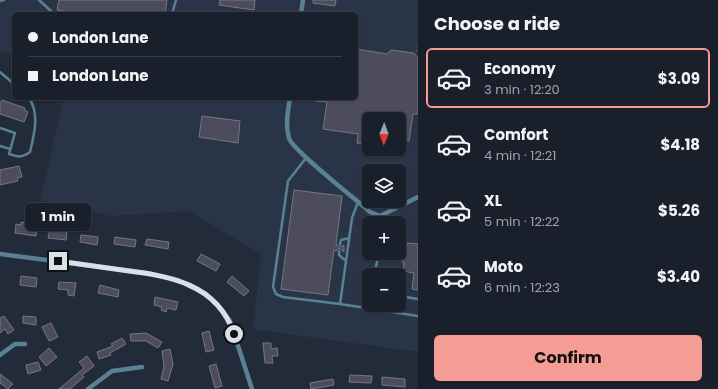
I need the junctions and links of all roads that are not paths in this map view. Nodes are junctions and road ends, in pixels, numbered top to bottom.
1 (4, 0) edge
2 (39, 0) edge
3 (176, 0) edge
4 (303, 0) edge
5 (0, 1) edge
6 (52, 12) edge
7 (173, 12) edge
8 (301, 12) edge
9 (0, 72) edge
10 (12, 82) edge
11 (30, 100) edge
12 (290, 100) edge
13 (0, 128) edge
14 (0, 146) edge
15 (10, 149) junction
16 (306, 158) junction
17 (418, 197) edge
18 (358, 201) junction
19 (380, 216) joint
20 (349, 238) junction
21 (340, 244) dead end
22 (339, 251) dead end
23 (0, 254) edge
24 (346, 262) junction
25 (406, 297) edge
26 (418, 299) edge
27 (340, 304) junction
28 (362, 306) edge
29 (398, 312) edge
30 (418, 316) edge
31 (25, 344) dead end
32 (0, 355) edge
33 (142, 367) dead end
34 (88, 389) edge
35 (252, 389) edge

1 - 5 lane
2 - 6 lane
3 - 7 lane
4 - 8 street
9 - 10 lane
11 - 15 lane
12 - 16 street
13 - 15 lane
14 - 15 lane
16 - 18 street
16 - 27 lane
17 - 19 street
18 - 19 street
18 - 20 lane
20 - 21 lane
20 - 24 lane
22 - 24 lane
23 - 35 street
24 - 27 lane
25 - 26 lane
27 - 28 lane
29 - 30 lane
31 - 32 street
33 - 34 street

